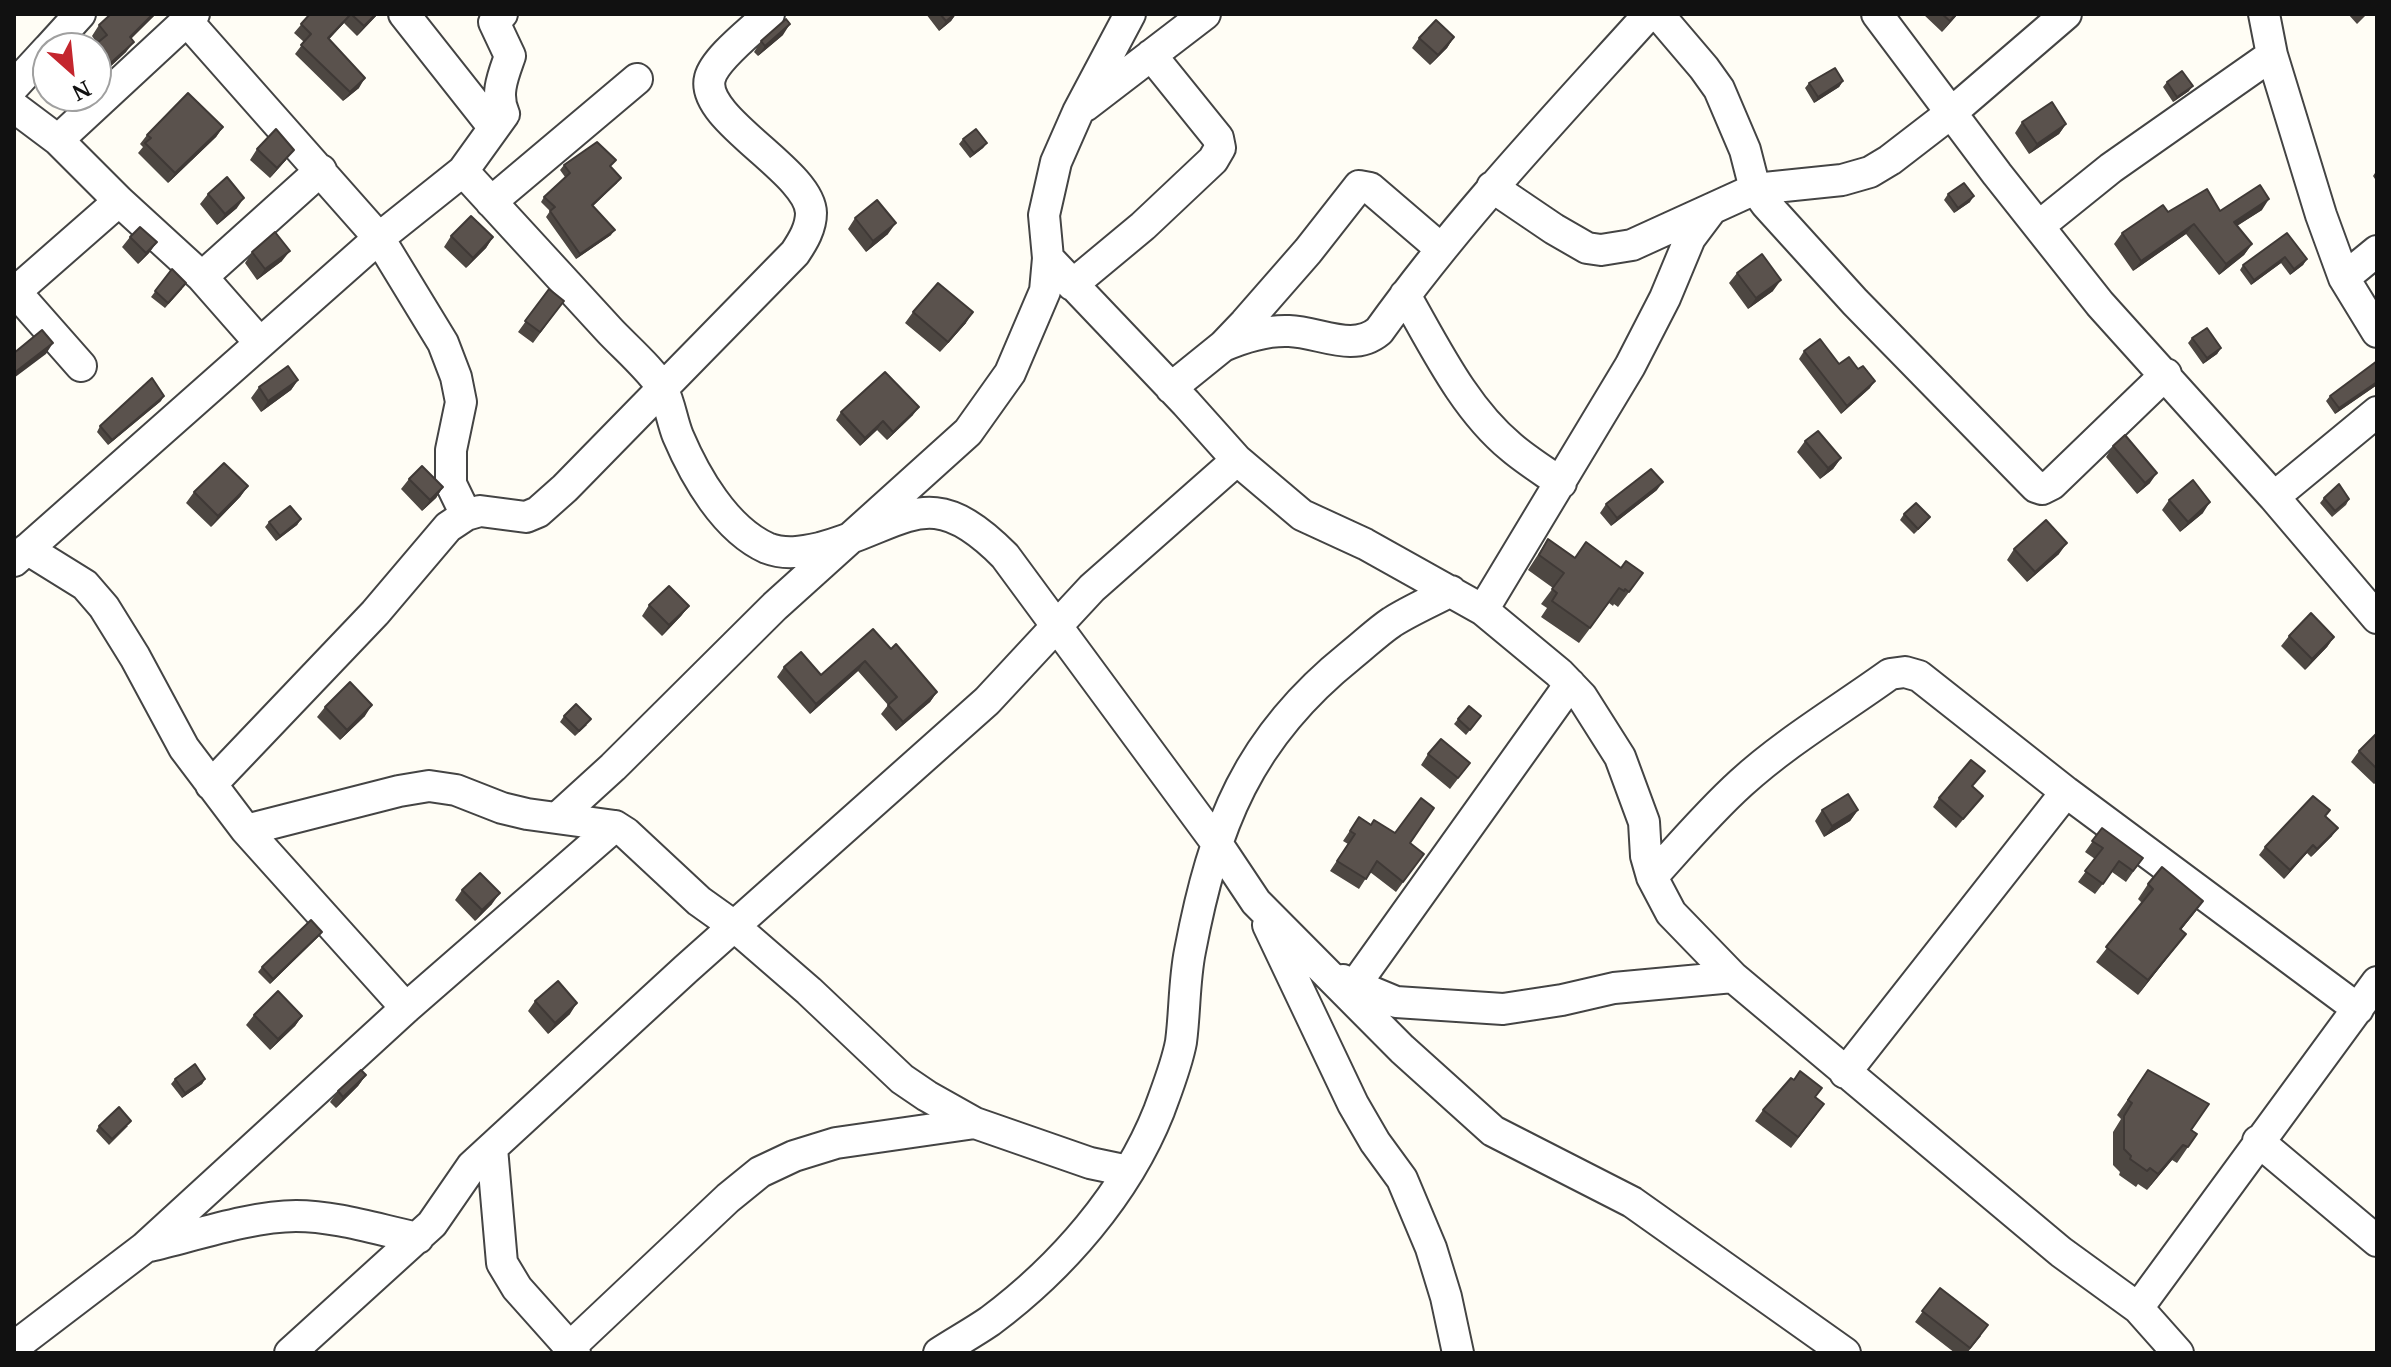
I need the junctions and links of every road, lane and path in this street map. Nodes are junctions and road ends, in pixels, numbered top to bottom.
1 (80, 14) edge
2 (404, 14) edge
3 (502, 14) edge
4 (769, 14) edge
5 (1130, 14) edge
6 (1205, 14) edge
7 (1649, 14) edge
8 (1658, 14) edge
9 (1877, 14) edge
10 (2066, 14) edge
11 (2264, 14) edge
12 (190, 17) edge
13 (63, 32) edge
14 (1151, 55) junction
15 (2272, 55) junction
16 (32, 66) edge
17 (637, 79) dead end
18 (14, 86) edge
19 (14, 107) edge
20 (1078, 112) junction
21 (1951, 113) junction
22 (494, 128) junction
23 (58, 140) junction
24 (321, 170) junction
25 (463, 171) junction
26 (1492, 187) junction
27 (1755, 189) junction
28 (119, 201) junction
29 (491, 202) junction
30 (1714, 206) junction
31 (2039, 226) junction
32 (379, 238) junction
33 (1440, 248) junction
34 (2377, 251) edge
35 (1048, 258) junction
36 (202, 277) junction
37 (2344, 278) junction
38 (1072, 285) junction
39 (15, 292) edge
40 (1405, 295) junction
41 (2377, 332) edge
42 (260, 343) junction
43 (1223, 346) junction
44 (81, 366) dead end
45 (2166, 374) junction
46 (663, 388) junction
47 (1171, 388) junction
48 (2377, 412) edge
49 (1237, 460) junction
50 (1561, 483) junction
51 (2274, 497) junction
52 (466, 515) junction
53 (847, 541) junction
54 (20, 555) edge
55 (1451, 591) junction
56 (1483, 610) junction
57 (2377, 618) edge
58 (1056, 626) junction
59 (1570, 684) junction
60 (211, 785) junction
61 (2066, 792) junction
62 (557, 818) junction
63 (615, 826) junction
64 (246, 830) junction
65 (1218, 845) junction
66 (1652, 877) junction
67 (1256, 902) junction
68 (734, 926) junction
69 (1733, 977) junction
70 (1342, 979) junction
71 (2377, 982) edge
72 (406, 1008) junction
73 (2358, 1009) junction
74 (1845, 1073) junction
75 (975, 1123) junction
76 (2258, 1141) junction
77 (492, 1148) junction
78 (1128, 1171) junction
79 (418, 1238) junction
80 (2377, 1241) edge
81 (144, 1248) junction
82 (2138, 1308) junction
83 (17, 1347) edge
84 (572, 1350) edge
85 (290, 1353) edge
86 (939, 1353) edge
87 (1458, 1353) edge
88 (1845, 1353) edge
89 (2178, 1353) edge

1 - 13 street
2 - 22 street
3 - 22 street
4 - 46 street
5 - 20 street
6 - 14 street
7 - 26 street
8 - 27 street
9 - 21 street
10 - 21 street
11 - 15 street
12 - 23 street
12 - 24 street
14 - 20 street
14 - 38 street
15 - 31 street
15 - 37 street
16 - 18 street
17 - 29 street
19 - 23 street
20 - 35 street
21 - 27 street
21 - 31 street
22 - 25 street
23 - 28 street
24 - 32 street
24 - 36 street
25 - 29 street
25 - 32 street
26 - 30 street
26 - 33 street
27 - 30 street
27 - 45 street
28 - 36 street
28 - 39 street
29 - 46 street
30 - 50 street
31 - 45 street
32 - 42 street
32 - 52 street
33 - 40 street
33 - 43 street
34 - 37 street
35 - 38 street
35 - 53 street
36 - 42 street
37 - 41 street
38 - 47 street
39 - 44 street
40 - 43 street
40 - 50 street
42 - 54 street
43 - 47 street
45 - 51 street
46 - 52 street
46 - 53 street
47 - 49 street
48 - 51 street
49 - 55 street
49 - 58 street
50 - 56 street
51 - 57 street
52 - 60 street
53 - 58 street
53 - 62 street
54 - 60 street
55 - 56 street
55 - 65 street
56 - 59 street
58 - 65 street
58 - 68 street
59 - 66 street
59 - 70 street
60 - 64 street
61 - 66 street
61 - 73 street
61 - 74 street
62 - 63 street
62 - 64 street
63 - 68 street
63 - 72 street
64 - 72 street
65 - 67 street
65 - 78 street
66 - 69 street
67 - 70 street
67 - 87 street
68 - 75 street
68 - 77 street
69 - 70 street
69 - 74 street
70 - 88 street
71 - 73 street
72 - 81 street
73 - 76 street
74 - 82 street
75 - 78 street
75 - 84 street
76 - 80 street
76 - 82 street
77 - 79 street
77 - 84 street
78 - 86 street
79 - 81 street
79 - 85 street
81 - 83 street
82 - 89 street

